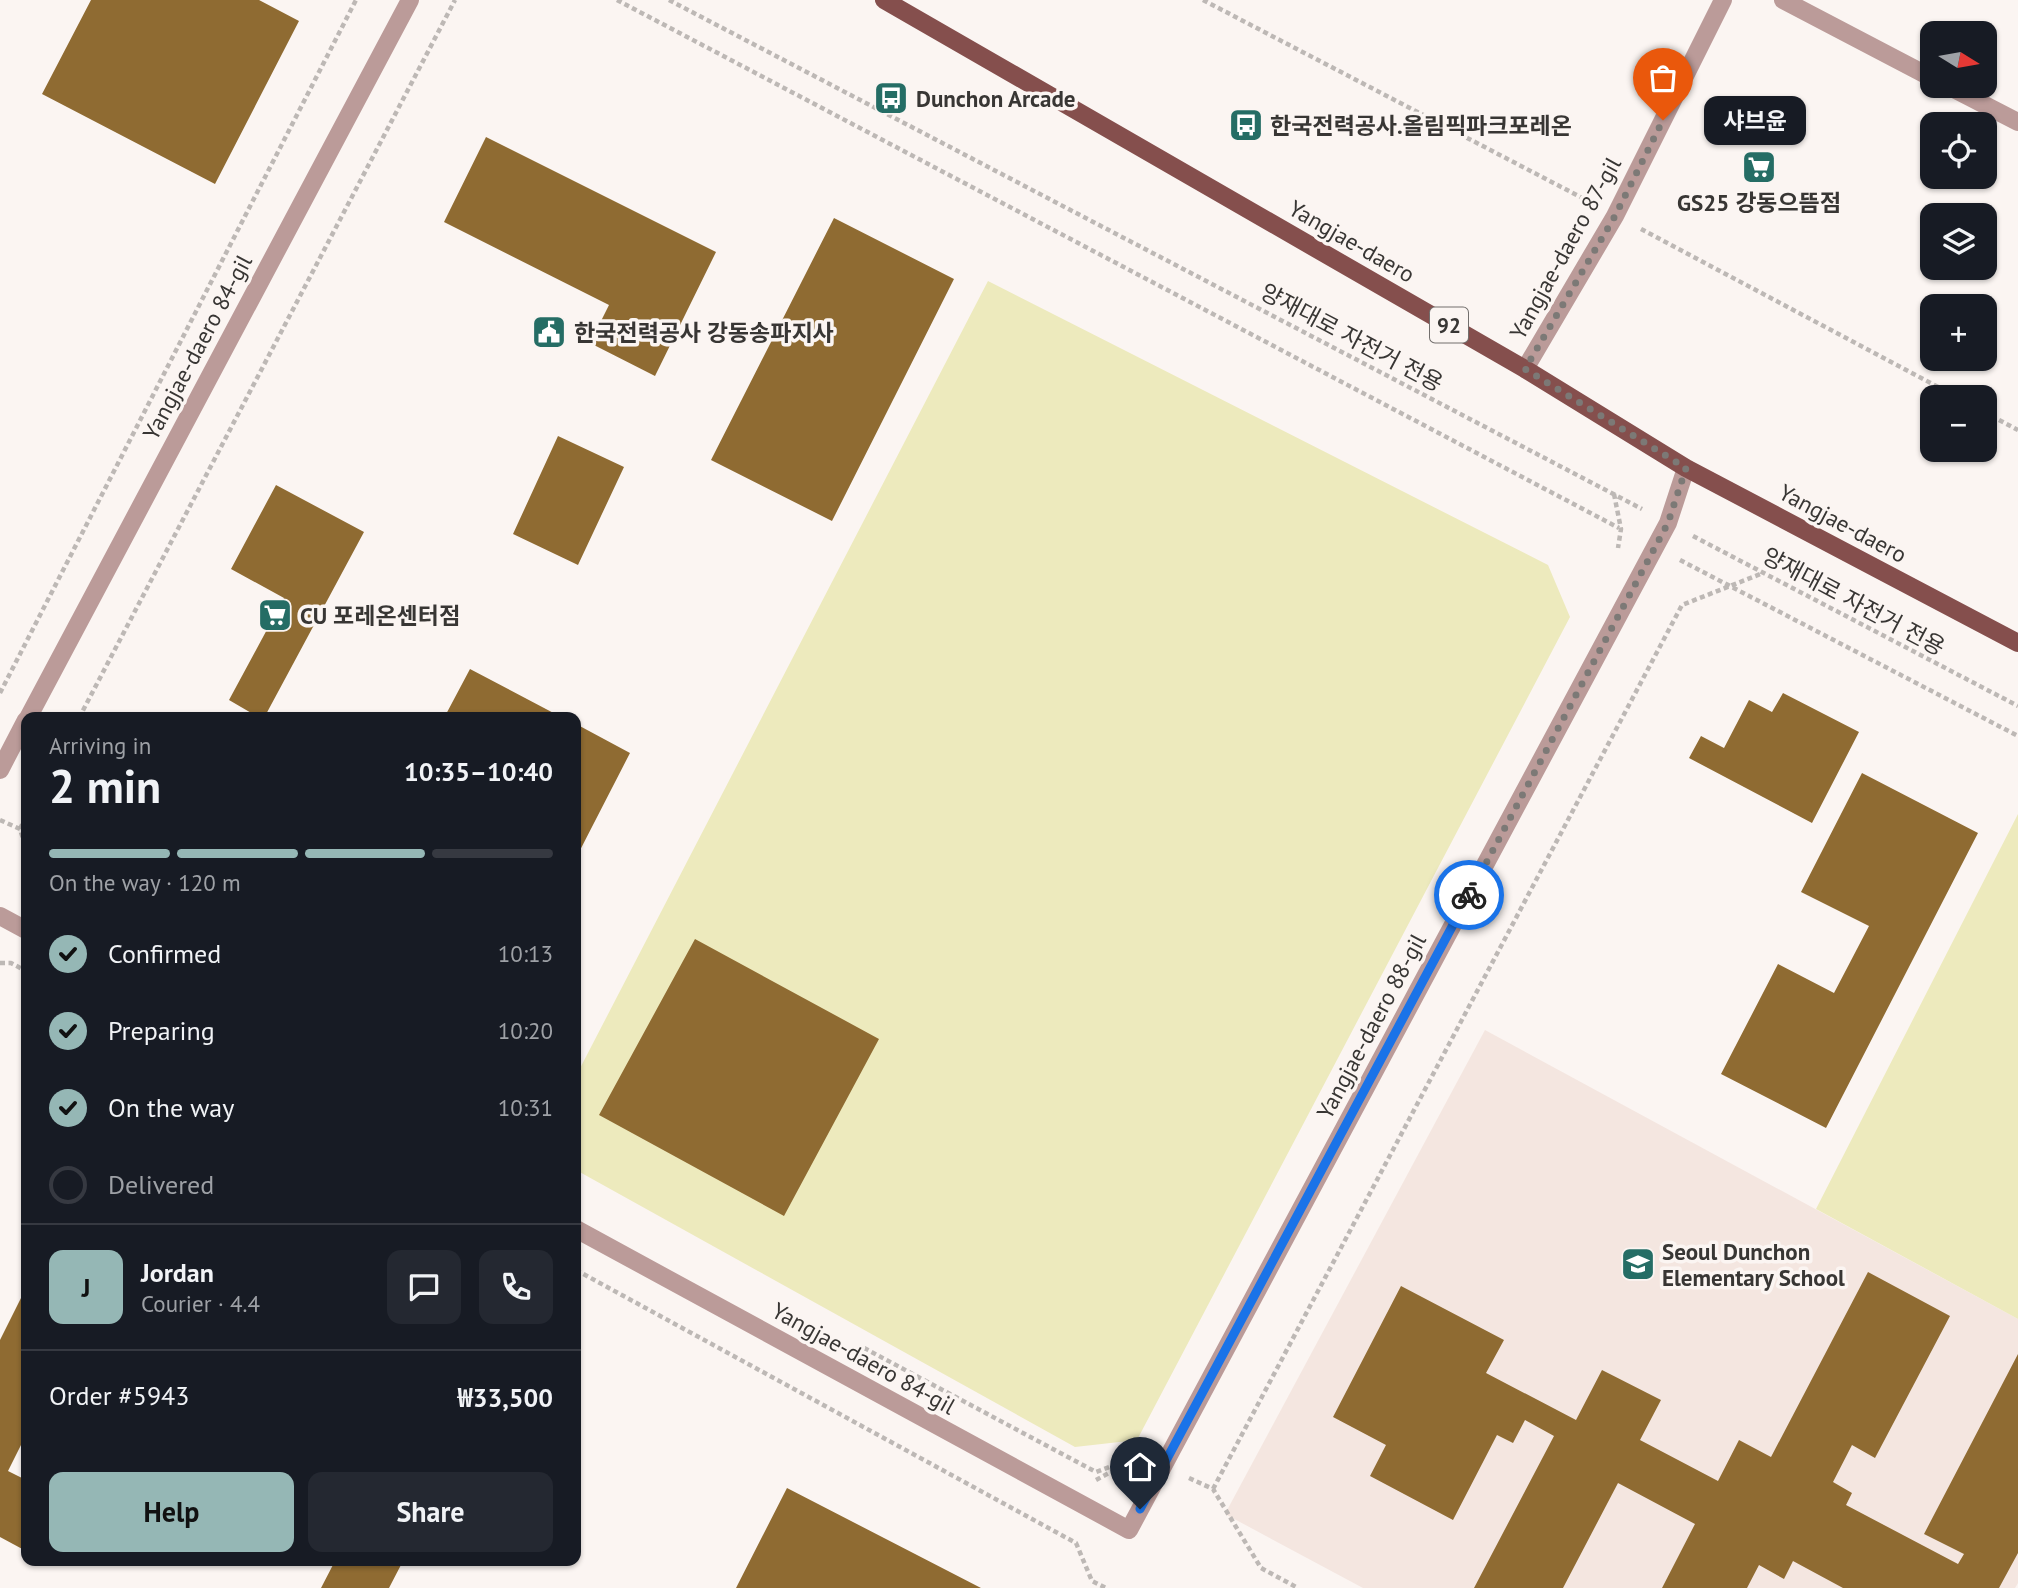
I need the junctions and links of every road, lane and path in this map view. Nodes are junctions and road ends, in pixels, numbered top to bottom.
1 (356, 0) edge
2 (410, 0) edge
3 (454, 0) edge
4 (617, 0) edge
5 (669, 0) edge
6 (884, 0) edge
7 (1203, 0) edge
8 (1723, 0) edge
9 (1783, 0) edge
10 (1920, 72) edge
11 (1971, 98) edge
12 (2018, 122) edge
13 (1615, 216) junction
14 (1525, 369) junction
15 (1934, 385) edge
16 (1997, 419) edge
17 (2018, 430) edge
18 (1686, 468) junction
19 (1668, 523) junction
20 (1656, 547) junction
21 (1763, 573) junction
22 (1730, 586) junction
23 (2018, 643) edge
24 (0, 693) edge
25 (2018, 706) edge
26 (31, 712) edge
27 (82, 712) edge
28 (21, 730) edge
29 (2018, 736) edge
30 (0, 770) edge
31 (0, 820) edge
32 (20, 829) joint
33 (21, 832) edge
34 (0, 916) edge
35 (21, 927) edge
36 (0, 963) edge
37 (21, 968) edge
38 (581, 1232) edge
39 (581, 1273) edge
40 (855, 1344) dead end
41 (1139, 1456) dead end
42 (1129, 1530) joint
43 (1106, 1588) edge
44 (1298, 1588) edge

1 - 24 path
2 - 26 street, Yangjae-daero 84-gil
3 - 27 path
4 - 20 path
5 - 19 path, 양재대로 자전거 전용
6 - 14 main road, Yangjae-daero / 92
7 - 13 path
8 - 13 street, Yangjae-daero 87-gil
9 - 10 street
11 - 12 street
13 - 14 street, Yangjae-daero 87-gil
13 - 15 path
14 - 18 main road, Yangjae-daero / 92
16 - 17 path
18 - 19 street, Yangjae-daero 88-gil
18 - 23 main road, Yangjae-daero / 92
19 - 20 street, Yangjae-daero 88-gil
19 - 21 path, 양재대로 자전거 전용
20 - 22 path
20 - 42 street, Yangjae-daero 88-gil
21 - 22 path
21 - 25 path, 양재대로 자전거 전용
22 - 29 path
22 - 44 path
28 - 30 street, Yangjae-daero 84-gil
31 - 32 path
32 - 33 path
34 - 35 street
36 - 37 path
38 - 42 street, Yangjae-daero 84-gil
39 - 43 path
40 - 41 path

